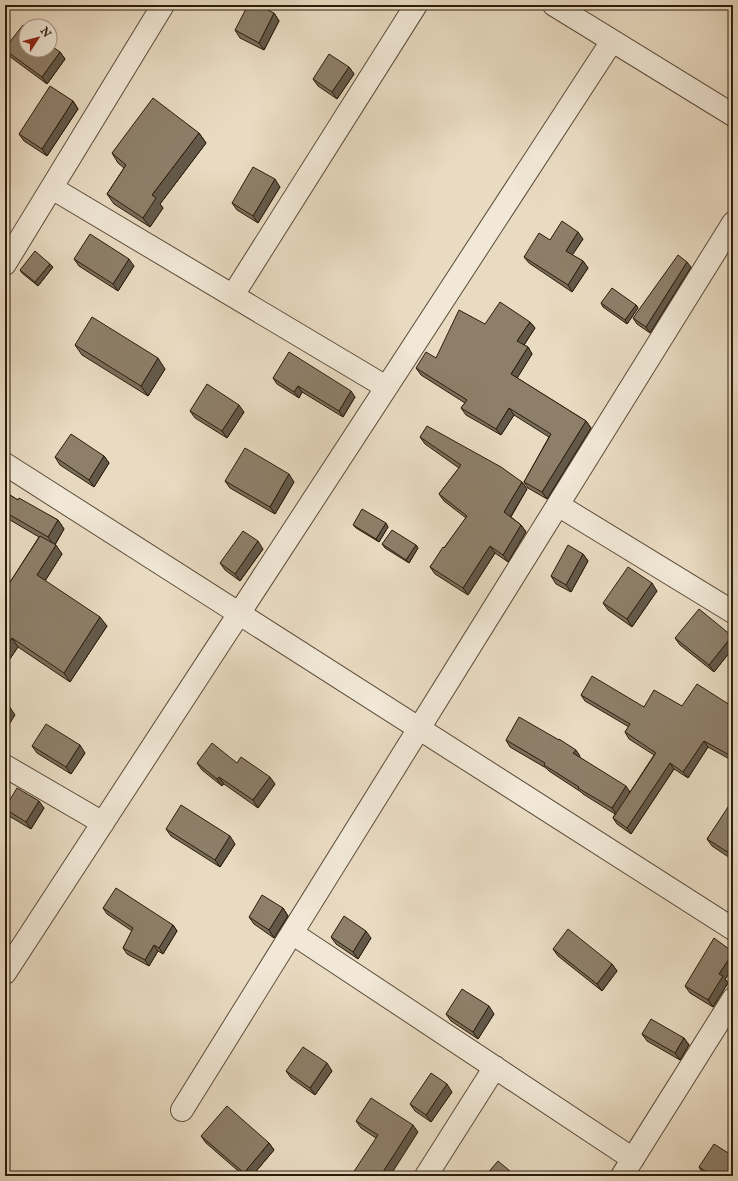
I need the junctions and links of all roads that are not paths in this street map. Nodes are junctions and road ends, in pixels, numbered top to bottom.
1 (163, 5) edge
2 (416, 5) edge
3 (554, 5) edge
4 (612, 41) junction
5 (733, 116) edge
6 (52, 188) junction
7 (733, 223) edge
8 (5, 264) edge
9 (233, 295) junction
10 (386, 387) junction
11 (5, 464) edge
12 (558, 505) junction
13 (733, 612) edge
14 (239, 614) junction
15 (419, 729) junction
16 (5, 766) edge
17 (103, 823) junction
18 (733, 929) edge
19 (292, 933) junction
20 (5, 973) edge
21 (733, 999) edge
22 (495, 1068) junction
23 (182, 1110) dead end
24 (628, 1167) edge
25 (426, 1176) edge

1 - 6 street
2 - 9 street
3 - 4 street
4 - 5 street
4 - 10 street
6 - 8 street
6 - 9 street
7 - 12 street
9 - 10 street
10 - 14 street
11 - 14 street
12 - 13 street
12 - 15 street
14 - 15 street
14 - 17 street
15 - 18 street
15 - 19 street
16 - 17 street
17 - 20 street
19 - 22 street
19 - 23 street
21 - 24 street
22 - 24 street
22 - 25 street

